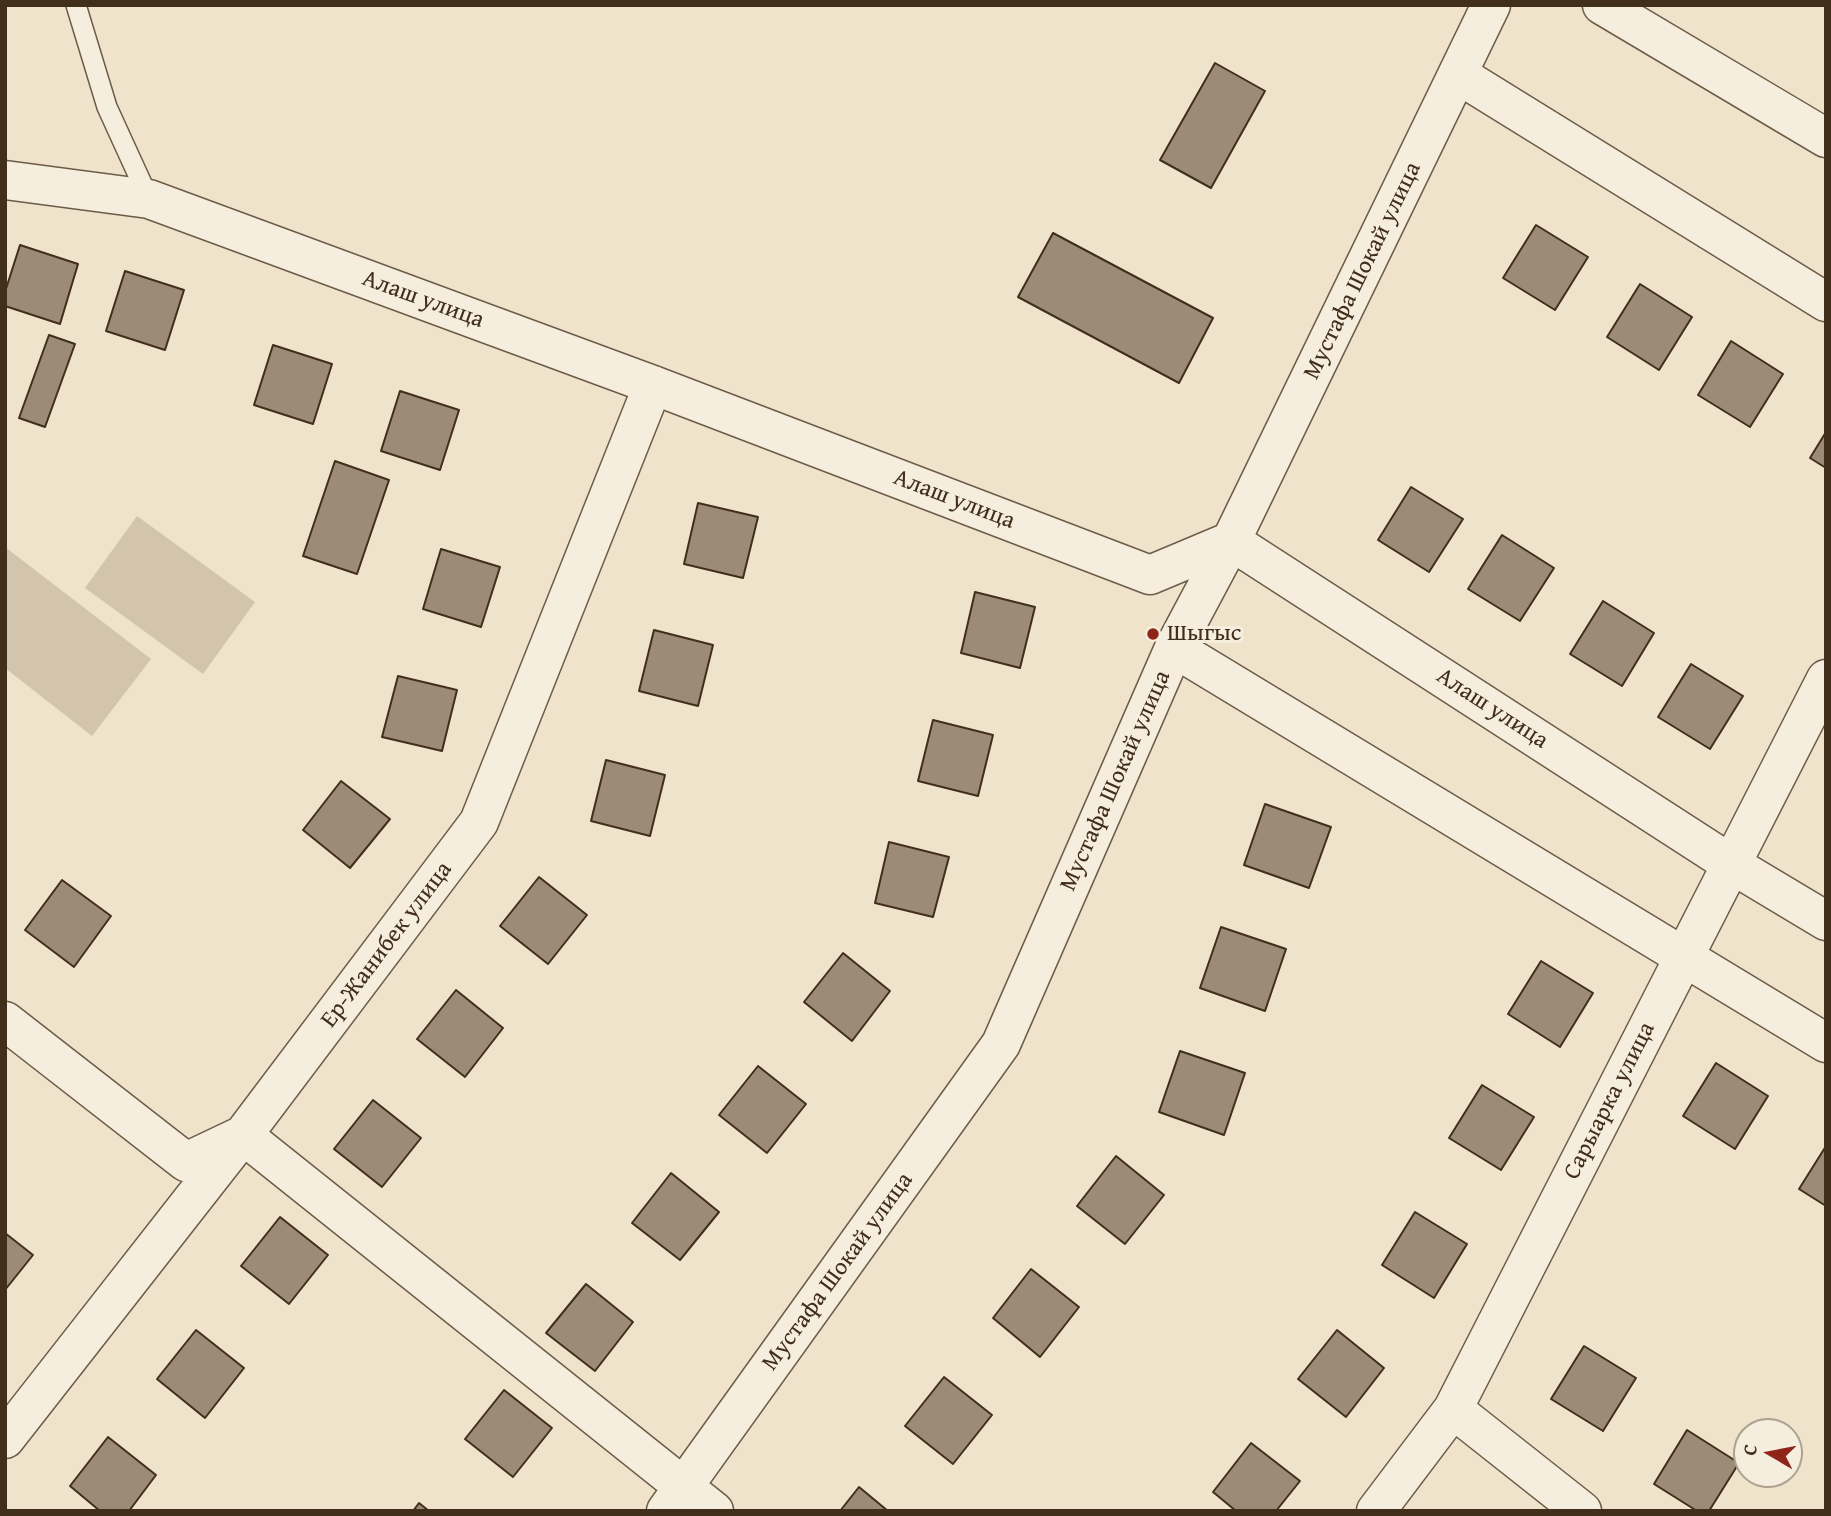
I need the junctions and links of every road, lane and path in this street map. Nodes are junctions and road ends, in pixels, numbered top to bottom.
1 (76, 5) edge
2 (1491, 5) edge
3 (1602, 5) edge
4 (1459, 75) junction
5 (1826, 138) edge
6 (5, 180) edge
7 (149, 199) junction
8 (1826, 302) edge
9 (653, 384) junction
10 (1231, 541) junction
11 (1174, 648) junction
12 (1826, 679) edge
13 (1731, 864) junction
14 (1826, 920) edge
15 (1684, 956) junction
16 (5, 1021) edge
17 (1826, 1044) edge
18 (243, 1135) junction
19 (1453, 1409) junction
20 (5, 1439) edge
21 (675, 1499) edge
22 (714, 1511) edge
23 (1376, 1511) edge
24 (1582, 1511) edge

1 - 7 lane
2 - 4 street, Мустафа Шокай улица
3 - 5 street
4 - 8 street
4 - 10 street, Мустафа Шокай улица
6 - 7 street, Алаш улица
7 - 9 street, Алаш улица
9 - 10 street, Алаш улица
9 - 18 street, Ер-Жанибек улица
10 - 11 street, Мустафа Шокай улица
10 - 13 street, Алаш улица
11 - 15 street
11 - 21 street, Мустафа Шокай улица
12 - 13 street, Сарыарка улица
13 - 14 street, Алаш улица
13 - 15 street, Сарыарка улица
15 - 17 street
15 - 19 street, Сарыарка улица
16 - 18 street
18 - 20 street, Ер-Жанибек улица
18 - 21 street
19 - 23 street, Сарыарка улица
19 - 24 street
21 - 22 street

